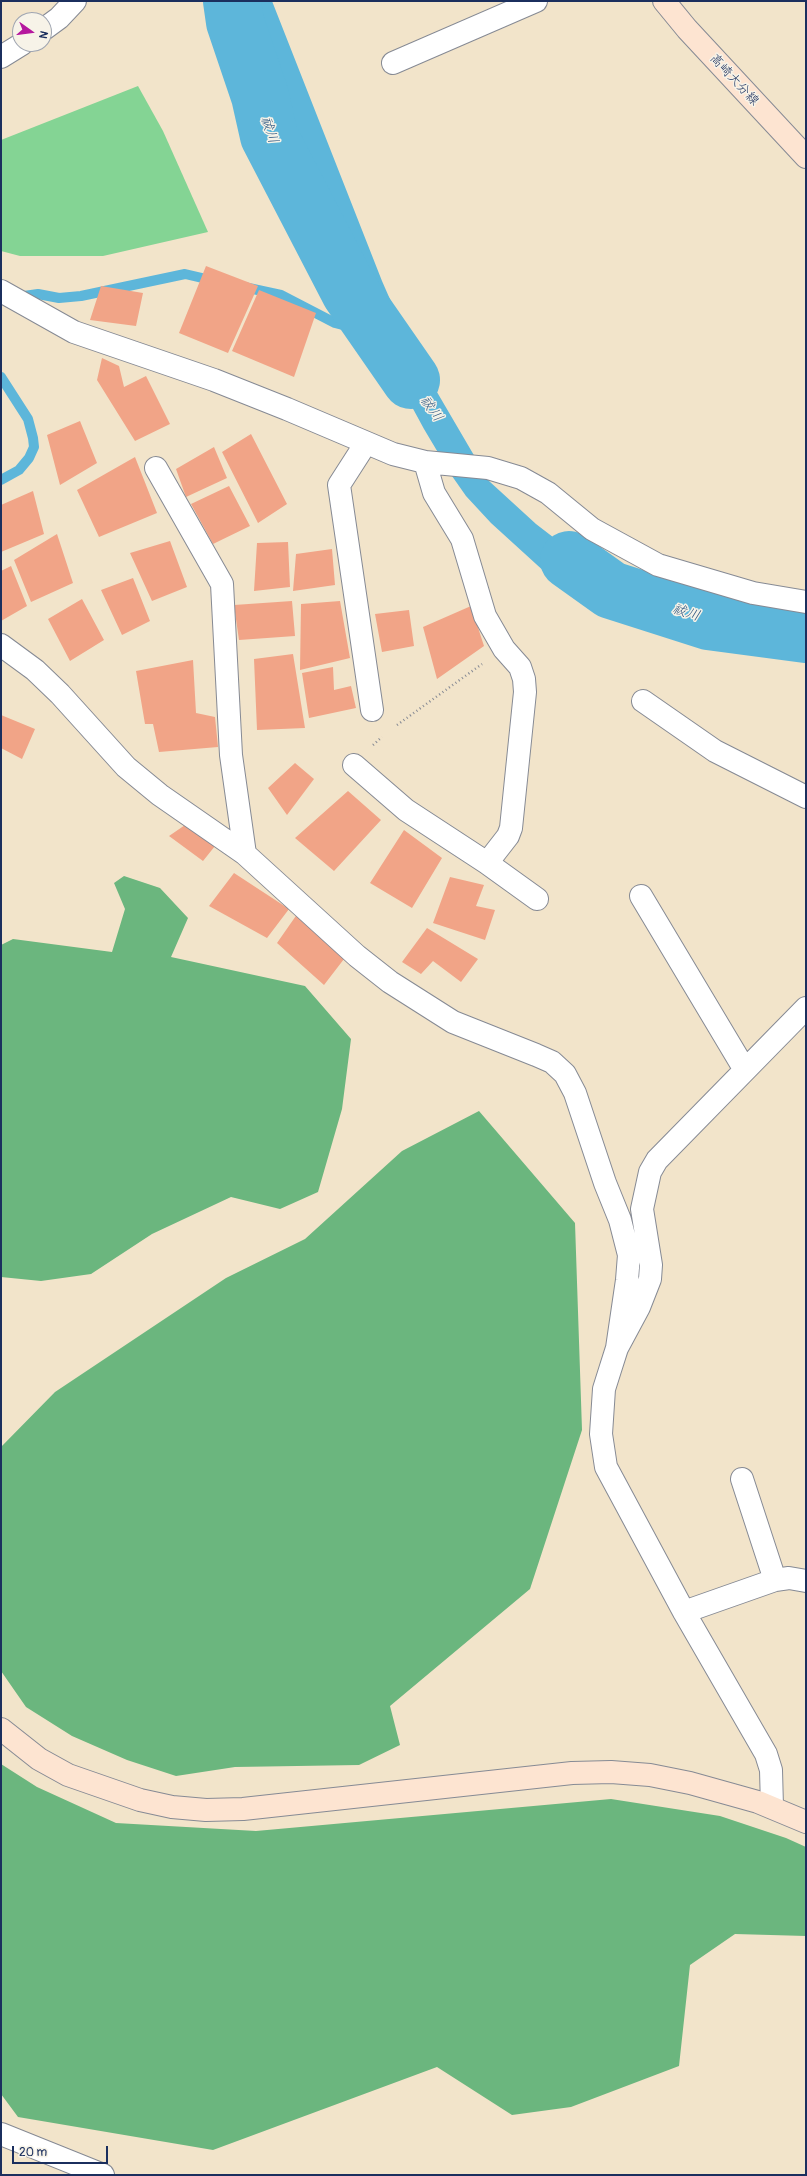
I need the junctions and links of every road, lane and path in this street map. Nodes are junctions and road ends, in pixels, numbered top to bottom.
1 (75, 1) edge
2 (536, 1) edge
3 (664, 1) edge
4 (52, 23) edge
5 (12, 50) edge
6 (1, 57) edge
7 (393, 63) dead end
8 (806, 157) edge
9 (1, 291) edge
10 (366, 443) junction
11 (431, 463) junction
12 (156, 468) dead end
13 (806, 602) edge
14 (1, 645) edge
15 (504, 649) junction
16 (643, 701) dead end
17 (372, 710) dead end
18 (392, 729) dead end
19 (386, 734) dead end
20 (354, 765) joint
21 (806, 797) edge
22 (245, 854) junction
23 (488, 863) junction
24 (641, 896) dead end
25 (537, 898) dead end
26 (806, 1008) edge
27 (745, 1070) junction
28 (617, 1348) junction
29 (742, 1479) dead end
30 (776, 1580) junction
31 (806, 1581) edge
32 (684, 1612) junction
33 (1, 1729) edge
34 (772, 1807) junction
35 (806, 1822) edge
36 (1, 2134) edge
37 (103, 2175) edge

1 - 4 street
2 - 7 street
3 - 8 street, 高崎大分線
5 - 6 street
9 - 10 street
10 - 11 street
10 - 17 street
11 - 13 street
11 - 15 street
12 - 22 street
14 - 22 street
15 - 18 path
15 - 23 street
16 - 21 street
19 - 20 path
20 - 23 street
22 - 28 street
23 - 25 street
24 - 27 street
26 - 27 street
27 - 28 street
28 - 32 street
29 - 30 street
30 - 31 street
30 - 32 street
32 - 34 street
33 - 34 street
34 - 35 street
36 - 37 street

